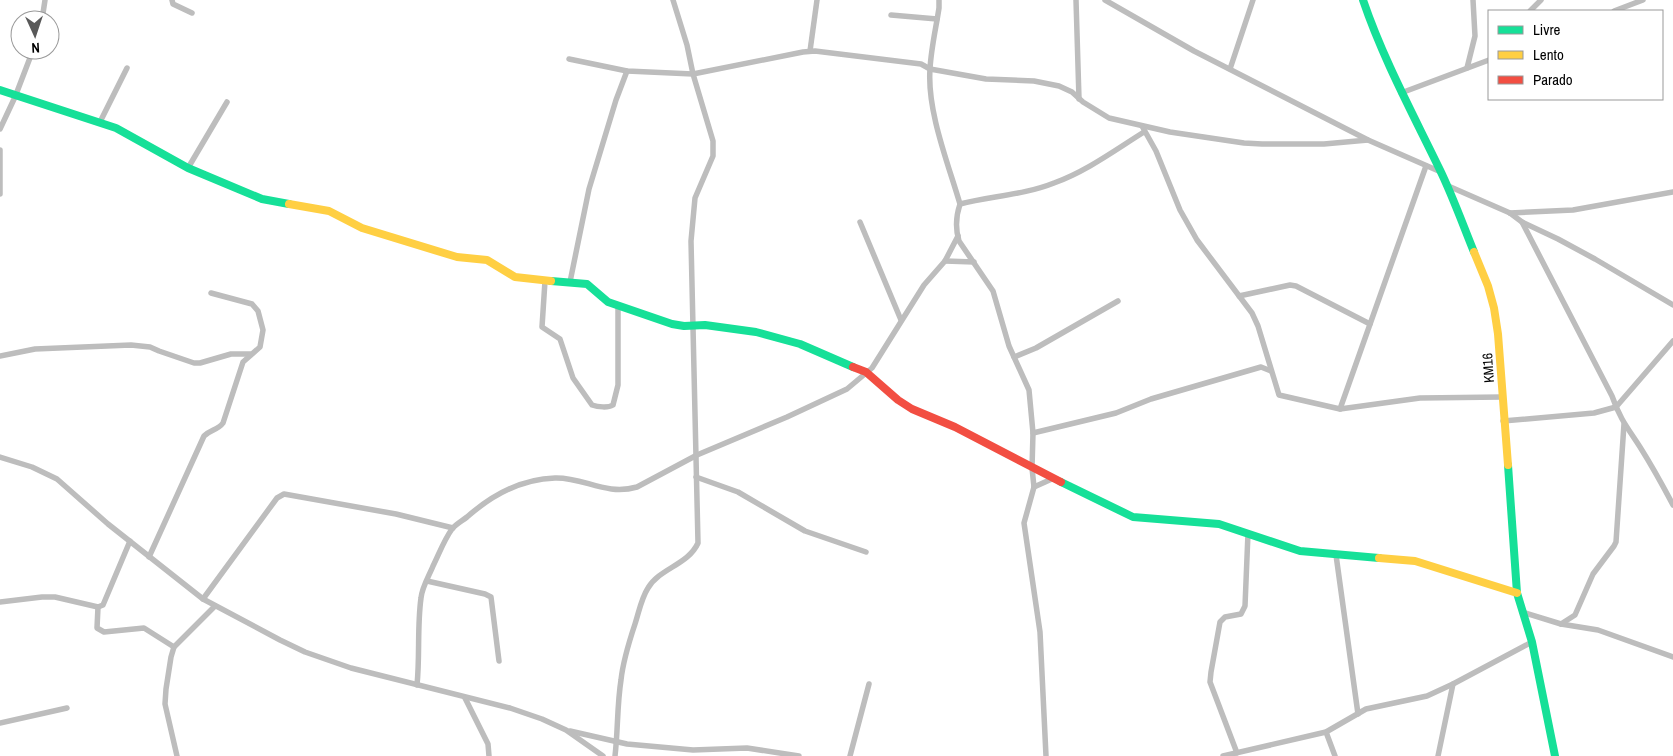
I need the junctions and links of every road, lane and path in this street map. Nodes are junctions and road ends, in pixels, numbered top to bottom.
1 (172, 0) edge
2 (673, 0) edge
3 (817, 0) edge
4 (939, 0) edge
5 (1076, 0) edge
6 (1105, 0) edge
7 (1253, 0) edge
8 (1363, 0) edge
9 (1473, 0) edge
10 (1541, 0) edge
11 (1643, 0) edge
12 (1531, 10) edge
13 (1617, 10) edge
14 (192, 13) dead end
15 (891, 15) dead end
16 (937, 20) junction
17 (810, 51) junction
18 (29, 60) edge
19 (569, 60) dead end
20 (1488, 60) edge
21 (127, 68) dead end
22 (1467, 68) junction
23 (930, 69) junction
24 (1230, 69) junction
25 (627, 71) junction
26 (693, 74) junction
27 (0, 90) edge
28 (1401, 93) junction
29 (15, 97) junction
30 (1079, 99) junction
31 (227, 102) dead end
32 (100, 122) junction
33 (0, 129) edge
34 (1143, 129) junction
35 (1368, 140) junction
36 (0, 150) edge
37 (1426, 166) junction
38 (188, 168) junction
39 (1441, 172) junction
40 (1446, 185) junction
41 (1673, 192) edge
42 (0, 194) edge
43 (960, 204) junction
44 (1510, 213) junction
45 (860, 222) dead end
46 (1522, 222) junction
47 (958, 236) junction
48 (946, 261) junction
49 (974, 262) junction
50 (545, 281) junction
51 (570, 282) junction
52 (211, 293) dead end
53 (1239, 296) junction
54 (1118, 301) dead end
55 (1673, 305) edge
56 (618, 306) junction
57 (901, 320) junction
58 (1370, 324) junction
59 (693, 325) junction
60 (1673, 341) edge
61 (251, 354) junction
62 (0, 356) edge
63 (1267, 356) junction
64 (1014, 357) junction
65 (1260, 367) junction
66 (1271, 371) junction
67 (866, 372) junction
68 (1502, 397) junction
69 (1616, 407) junction
70 (1340, 409) junction
71 (1503, 420) junction
72 (1624, 424) junction
73 (1033, 433) junction
74 (697, 454) junction
75 (0, 457) edge
76 (1032, 468) junction
77 (696, 477) junction
78 (1054, 478) junction
79 (1034, 487) junction
80 (1673, 505) edge
81 (453, 528) junction
82 (1248, 533) junction
83 (130, 542) junction
84 (866, 552) dead end
85 (1336, 555) junction
86 (149, 557) junction
87 (426, 581) junction
88 (1517, 593) junction
89 (203, 599) junction
90 (0, 602) edge
91 (215, 606) junction
92 (98, 607) junction
93 (1522, 612) junction
94 (1575, 615) junction
95 (1561, 624) junction
96 (1582, 628) junction
97 (1532, 642) junction
98 (174, 647) junction
99 (1673, 657) edge
100 (499, 661) dead end
101 (869, 684) dead end
102 (1453, 684) junction
103 (417, 685) junction
104 (466, 698) junction
105 (67, 708) dead end
106 (1358, 714) junction
107 (0, 723) edge
108 (566, 730) junction
109 (1326, 732) junction
110 (616, 742) junction
111 (749, 748) junction
112 (1237, 753) junction
113 (177, 756) edge
114 (489, 756) edge
115 (603, 756) edge
116 (615, 756) edge
117 (748, 756) edge
118 (799, 756) edge
119 (850, 756) edge
120 (1046, 756) edge
121 (1223, 756) edge
122 (1335, 756) edge
123 (1438, 756) edge
124 (1555, 756) edge

1 - 14 street
2 - 26 street
3 - 17 street
4 - 16 street
5 - 30 street
6 - 24 street
7 - 24 street
8 - 28 street, KM16
9 - 22 street
10 - 12 street
11 - 13 street
15 - 16 street
16 - 23 street
17 - 23 street
17 - 26 street
18 - 29 street
19 - 25 street
20 - 22 street
21 - 32 street
22 - 28 street
23 - 30 street
23 - 43 street
24 - 35 street
25 - 26 street
25 - 51 street
26 - 59 street
27 - 29 street
28 - 39 street, KM16
29 - 32 street
29 - 33 street
30 - 34 street
31 - 38 street
32 - 38 street
34 - 35 street
34 - 43 street
34 - 53 street
35 - 37 street
36 - 42 street
37 - 39 street
37 - 58 street
38 - 50 street
39 - 40 street, KM16
40 - 44 street
40 - 68 street, KM16
41 - 44 street
43 - 47 street
44 - 46 street
45 - 57 street
46 - 55 street
46 - 69 street
47 - 48 street
47 - 49 street
48 - 49 street
48 - 57 street
49 - 64 street
50 - 51 street
50 - 56 street
51 - 56 street
52 - 61 street
53 - 58 street
53 - 63 street
54 - 64 street
56 - 59 street
57 - 67 street
58 - 70 street
59 - 67 street
59 - 74 street
60 - 69 street
61 - 62 street
61 - 86 street
63 - 65 street
63 - 66 street
64 - 73 street
65 - 66 street
65 - 73 street
66 - 70 street
67 - 74 street
67 - 76 street
68 - 70 street
68 - 71 street, KM16
69 - 71 street
69 - 72 street
71 - 88 street, KM16
72 - 80 street
72 - 94 street
73 - 76 street
74 - 77 street
74 - 81 street
75 - 83 street
76 - 78 street
76 - 79 street
77 - 84 street
77 - 110 street
78 - 79 street
78 - 82 street
79 - 120 street
81 - 87 street
81 - 89 street
82 - 85 street
82 - 112 street
83 - 86 street
83 - 92 street
85 - 88 street
85 - 106 street
86 - 89 street
87 - 100 street
87 - 103 street
88 - 93 street, KM16
89 - 91 street
90 - 92 street
91 - 98 street
91 - 103 street
92 - 98 street
93 - 95 street
93 - 97 street, KM16
94 - 95 street
94 - 96 street
95 - 96 street
96 - 99 street
97 - 102 street
97 - 124 street, KM16
98 - 113 street
101 - 119 street
102 - 106 street
102 - 123 street
103 - 104 street
104 - 108 street
104 - 114 street
105 - 107 street
106 - 109 street
108 - 110 street
108 - 115 street
109 - 112 street
109 - 122 street
110 - 111 street
110 - 116 street
111 - 117 street
111 - 118 street
112 - 121 street

